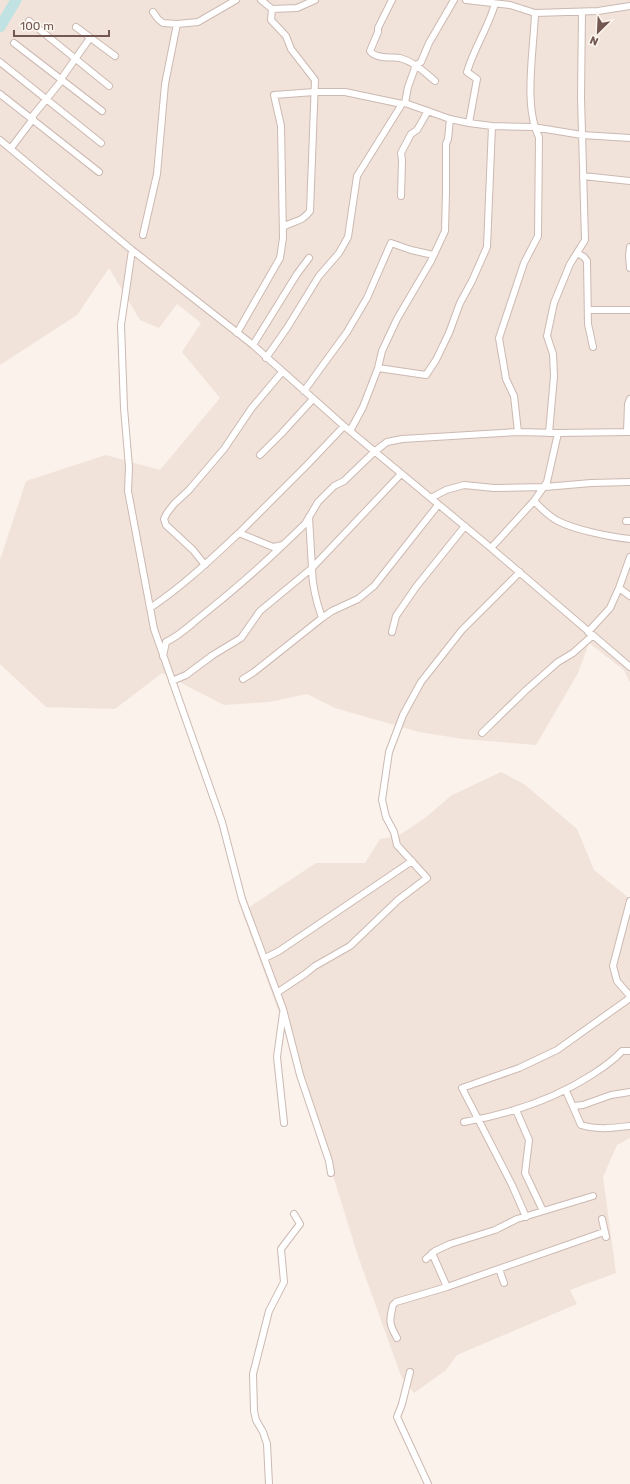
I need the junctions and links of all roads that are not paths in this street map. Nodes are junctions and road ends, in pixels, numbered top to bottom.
1 (236, 0) edge
2 (261, 0) edge
3 (314, 0) edge
4 (392, 0) edge
5 (454, 0) edge
6 (466, 0) edge
7 (520, 0) edge
8 (495, 4) junction
9 (630, 6) edge
10 (517, 8) junction
11 (272, 9) junction
12 (153, 12) dead end
13 (582, 12) junction
14 (535, 13) junction
15 (29, 22) dead end
16 (177, 24) junction
17 (76, 27) dead end
18 (90, 38) junction
19 (14, 43) dead end
20 (115, 56) dead end
21 (75, 58) junction
22 (0, 62) edge
23 (416, 65) junction
24 (61, 79) junction
25 (435, 81) dead end
26 (109, 86) dead end
27 (314, 92) junction
28 (0, 94) edge
29 (46, 99) junction
30 (403, 104) junction
31 (102, 111) dead end
32 (428, 111) junction
33 (450, 118) junction
34 (32, 119) junction
35 (469, 123) junction
36 (492, 126) junction
37 (533, 127) junction
38 (582, 135) junction
39 (630, 138) edge
40 (0, 140) edge
41 (100, 143) dead end
42 (11, 148) junction
43 (99, 172) dead end
44 (584, 176) junction
45 (630, 181) edge
46 (401, 196) dead end
47 (283, 227) junction
48 (143, 235) dead end
49 (630, 247) edge
50 (132, 250) junction
51 (576, 253) junction
52 (433, 255) junction
53 (309, 258) dead end
54 (630, 268) edge
55 (588, 310) junction
56 (630, 310) edge
57 (237, 333) junction
58 (253, 345) junction
59 (593, 347) dead end
60 (266, 358) junction
61 (378, 368) junction
62 (282, 372) junction
63 (304, 391) junction
64 (313, 399) junction
65 (630, 399) edge
66 (344, 426) junction
67 (350, 431) junction
68 (518, 432) junction
69 (628, 432) edge
70 (549, 433) junction
71 (558, 433) junction
72 (374, 452) junction
73 (260, 455) dead end
74 (401, 474) junction
75 (630, 482) edge
76 (545, 487) junction
77 (431, 498) junction
78 (534, 501) junction
79 (438, 505) junction
80 (309, 518) junction
81 (465, 526) junction
82 (239, 533) junction
83 (630, 539) edge
84 (283, 545) junction
85 (491, 548) junction
86 (630, 557) edge
87 (205, 565) junction
88 (312, 568) junction
89 (520, 572) junction
90 (619, 588) junction
91 (630, 596) edge
92 (150, 608) junction
93 (322, 618) junction
94 (392, 632) dead end
95 (590, 634) junction
96 (163, 656) junction
97 (630, 667) edge
98 (244, 679) dead end
99 (172, 681) junction
100 (482, 733) dead end
101 (412, 861) junction
102 (630, 901) edge
103 (265, 958) junction
104 (278, 992) junction
105 (630, 997) edge
106 (283, 1009) junction
107 (630, 1050) edge
108 (566, 1090) junction
109 (630, 1092) edge
110 (574, 1106) junction
111 (516, 1110) junction
112 (478, 1120) junction
113 (464, 1122) dead end
114 (284, 1123) dead end
115 (630, 1126) edge
116 (331, 1173) dead end
117 (593, 1196) dead end
118 (543, 1211) junction
119 (294, 1214) dead end
120 (526, 1217) junction
121 (602, 1220) dead end
122 (432, 1253) junction
123 (426, 1259) dead end
124 (499, 1269) junction
125 (504, 1283) dead end
126 (447, 1287) junction
127 (397, 1338) dead end
128 (410, 1372) dead end
129 (269, 1484) edge
130 (428, 1484) edge

1 - 16 street
2 - 11 street
3 - 11 street
4 - 23 street
5 - 23 street
6 - 8 street
7 - 10 street
8 - 10 street
8 - 35 street
9 - 13 street
10 - 14 street
11 - 27 street
12 - 16 street
13 - 14 street
13 - 38 street
14 - 37 street
15 - 21 street
16 - 48 street
17 - 18 street
18 - 20 street
18 - 21 street
19 - 24 street
21 - 24 street
21 - 26 street
22 - 29 street
23 - 25 street
23 - 30 street
24 - 29 street
24 - 31 street
27 - 30 street
27 - 47 street
27 - 47 street
28 - 34 street
29 - 34 street
29 - 41 street
30 - 32 street
30 - 60 street
32 - 33 street
32 - 46 street
33 - 35 street
33 - 52 street
34 - 42 street
34 - 43 street
35 - 36 street
36 - 37 street
36 - 61 street
37 - 38 street
37 - 68 street
38 - 39 street
38 - 44 street
40 - 42 street
42 - 50 street
44 - 45 street
44 - 51 street
47 - 57 street
49 - 54 street
50 - 57 street
50 - 92 street
51 - 55 street
51 - 70 street
52 - 61 street
52 - 63 street
53 - 58 street
55 - 56 street
55 - 59 street
57 - 58 street
58 - 60 street
60 - 62 street
61 - 67 street
62 - 63 street
62 - 87 street
63 - 64 street
64 - 66 street
64 - 73 street
65 - 69 street
66 - 67 street
66 - 82 street
67 - 72 street
68 - 70 street
68 - 72 street
69 - 71 street
70 - 71 street
71 - 76 street
72 - 74 street
72 - 80 street
74 - 77 street
74 - 88 street
75 - 76 street
76 - 77 street
76 - 78 street
77 - 79 street
78 - 83 street
78 - 85 street
79 - 81 street
79 - 93 street
80 - 84 street
80 - 88 street
81 - 85 street
81 - 94 street
82 - 84 street
82 - 87 street
84 - 96 street
85 - 89 street
86 - 90 street
87 - 92 street
88 - 93 street
88 - 99 street
89 - 95 street
89 - 101 street
90 - 91 street
90 - 95 street
92 - 96 street
93 - 98 street
95 - 97 street
95 - 100 street
96 - 99 street
99 - 103 street
101 - 103 street
101 - 104 street
102 - 105 street
103 - 104 street
104 - 106 street
105 - 112 street
106 - 114 street
106 - 116 street
107 - 108 street
108 - 110 street
108 - 111 street
109 - 110 street
110 - 115 street
111 - 112 street
111 - 118 street
112 - 113 street
112 - 120 street
117 - 118 street
118 - 120 street
119 - 129 street
120 - 122 street
121 - 124 street
122 - 123 street
122 - 126 street
124 - 125 street
124 - 126 street
126 - 127 street
128 - 130 street

